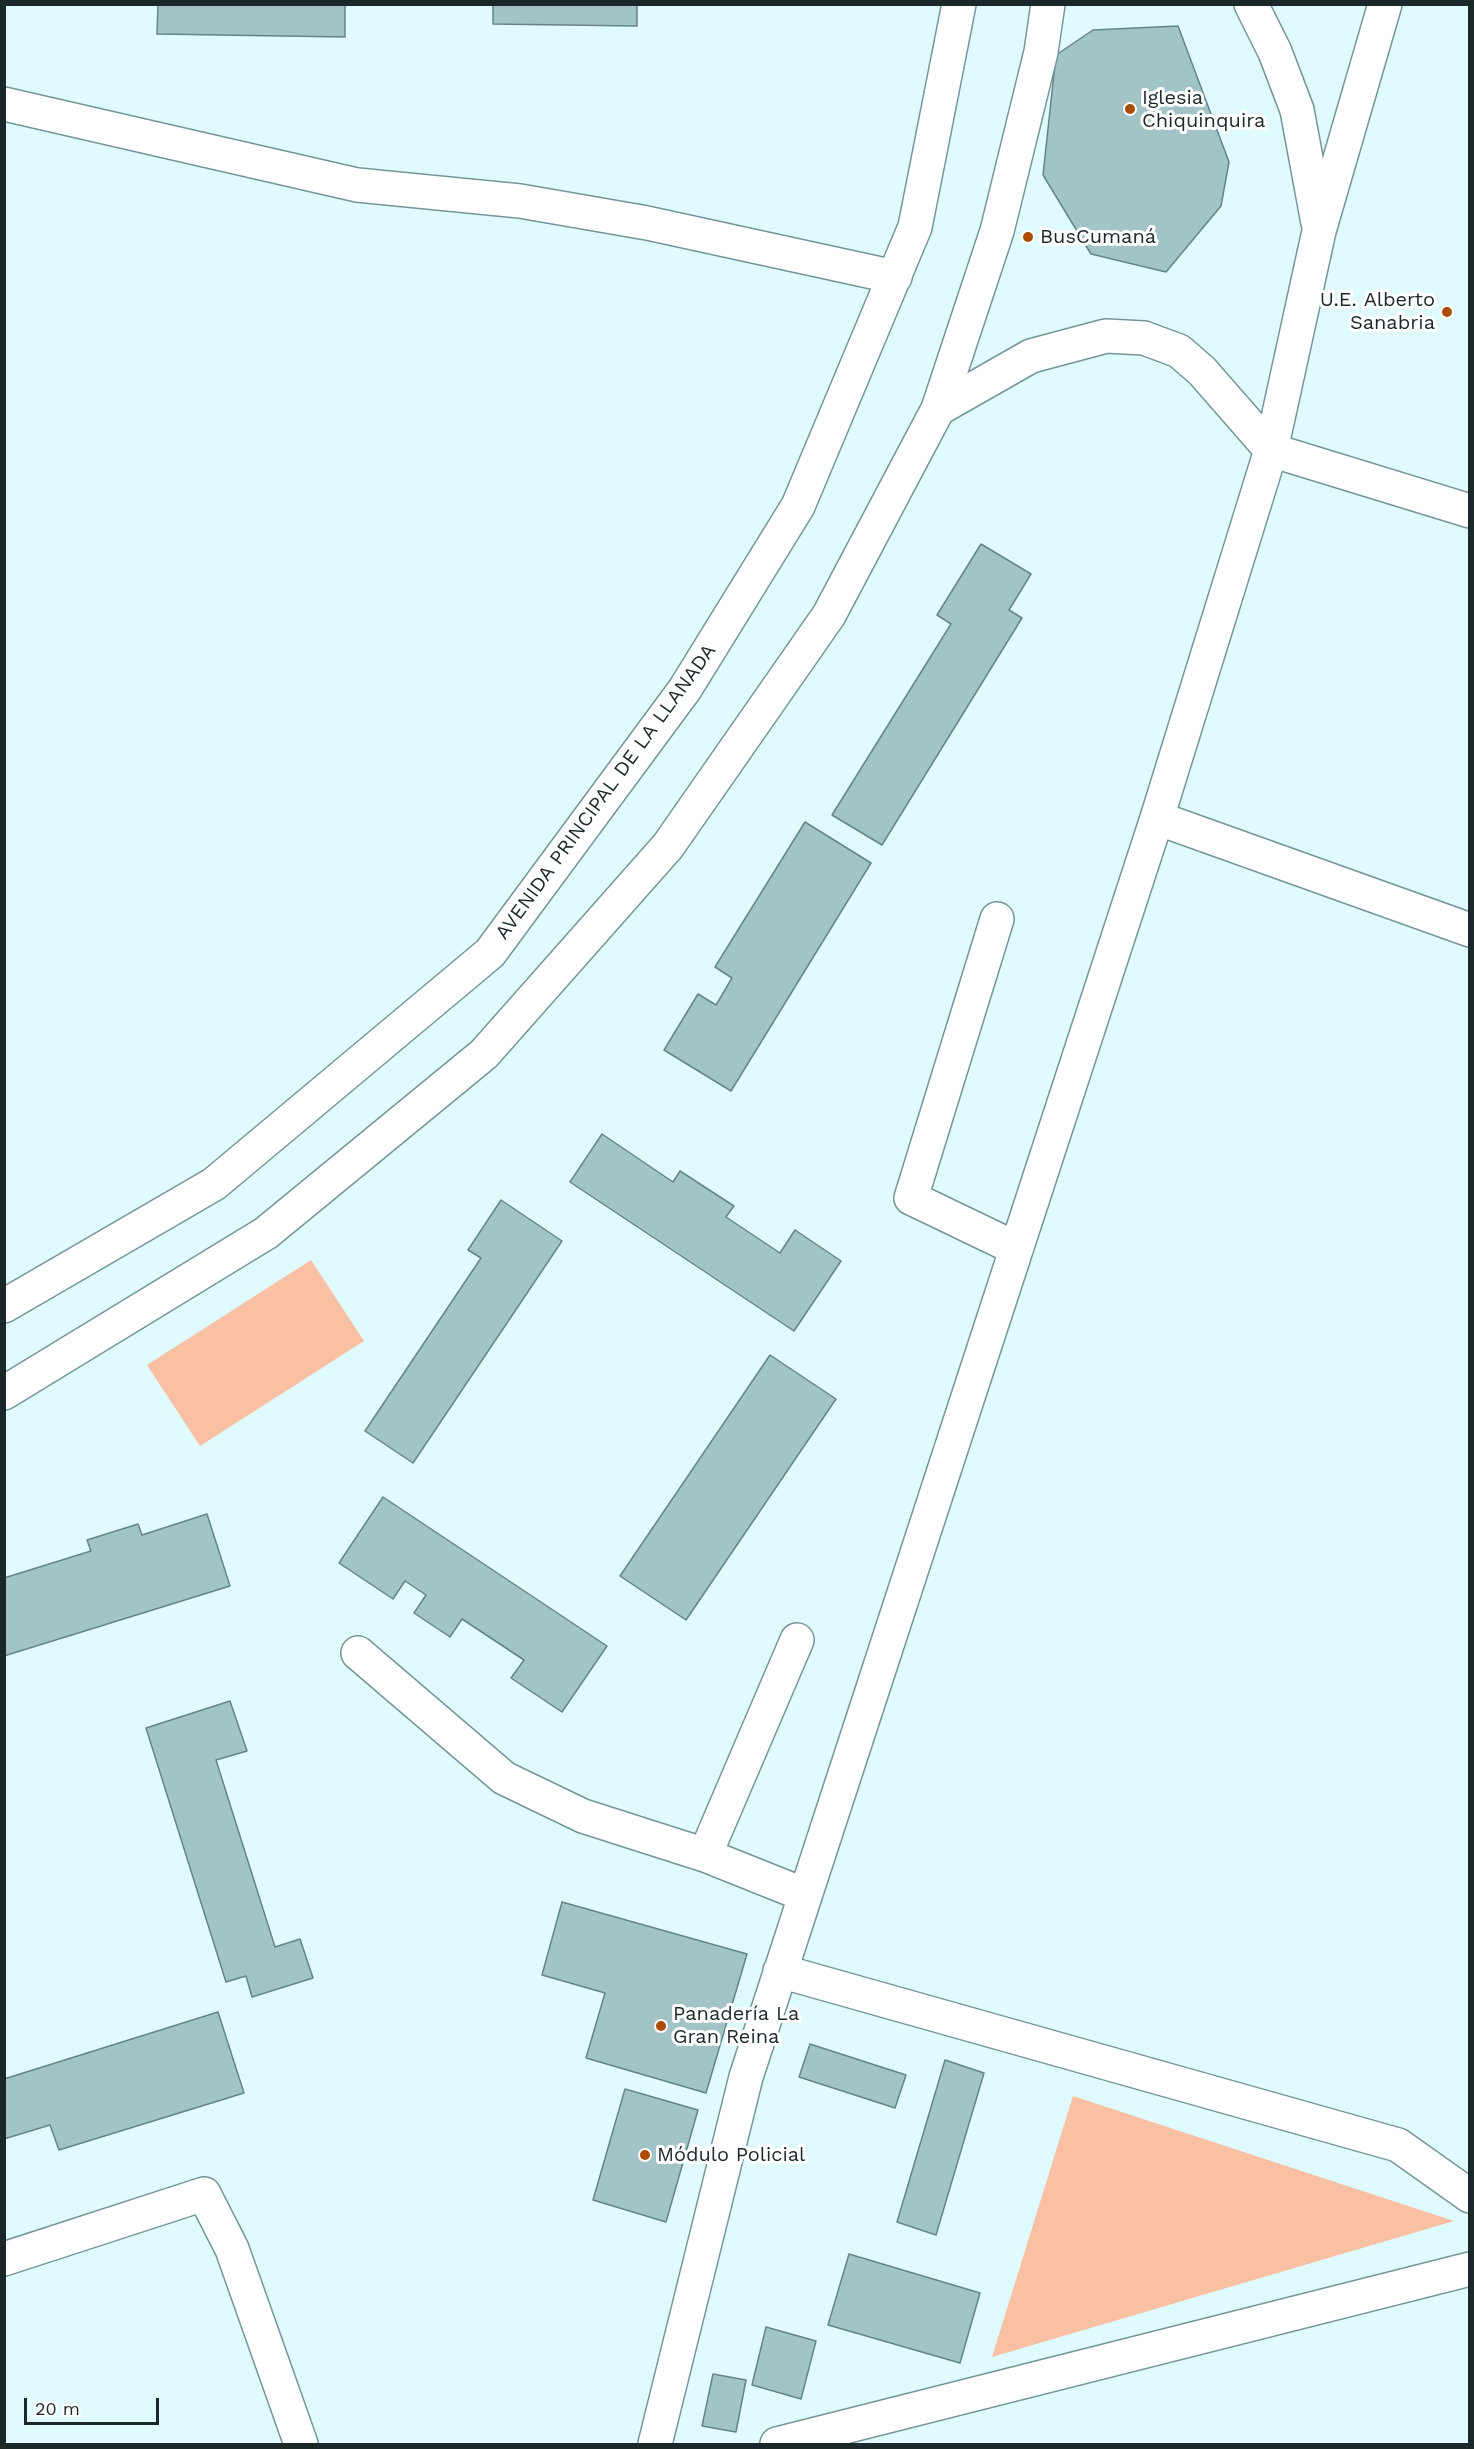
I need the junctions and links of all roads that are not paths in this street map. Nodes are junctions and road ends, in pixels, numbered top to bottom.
1 (959, 4) edge
2 (1048, 4) edge
3 (1251, 4) edge
4 (1385, 4) edge
5 (4, 104) edge
6 (1319, 231) junction
7 (895, 278) junction
8 (938, 409) junction
9 (1271, 450) junction
10 (1470, 512) edge
11 (1157, 818) junction
12 (997, 919) dead end
13 (1470, 930) edge
14 (1015, 1248) junction
15 (4, 1306) edge
16 (4, 1393) edge
17 (797, 1640) dead end
18 (358, 1653) dead end
19 (705, 1855) junction
20 (805, 1895) junction
21 (780, 1971) junction
22 (1470, 2196) edge
23 (4, 2259) edge
24 (1470, 2269) edge
25 (301, 2445) edge
26 (655, 2445) edge
27 (777, 2445) edge

1 - 7 street, AVENIDA PRINCIPAL DE LA LLANADA
2 - 8 street
3 - 6 street
4 - 6 street
5 - 7 street
6 - 9 street
7 - 15 street, AVENIDA PRINCIPAL DE LA LLANADA
8 - 9 street
8 - 16 street
9 - 10 street
9 - 11 street
11 - 13 street
11 - 14 street
12 - 14 street
14 - 20 street
17 - 19 street
18 - 19 street
19 - 20 street
20 - 21 street
21 - 22 street
21 - 26 street
23 - 25 street
24 - 27 street

